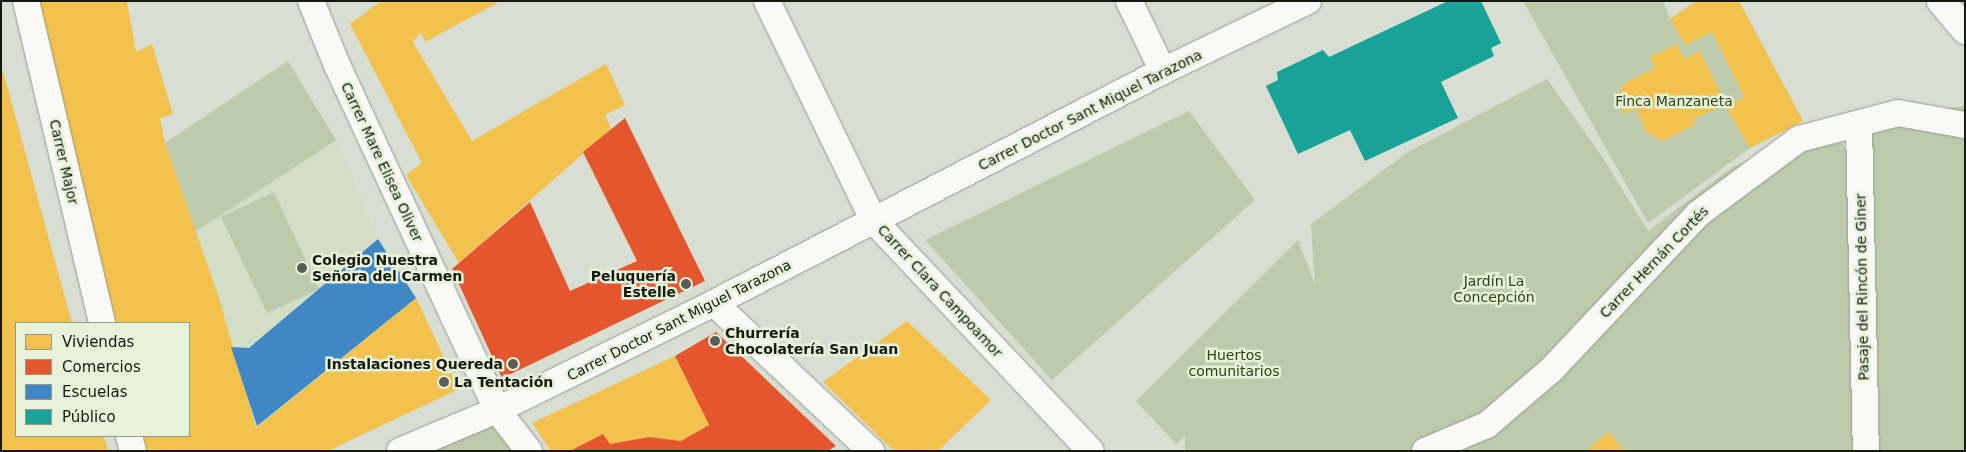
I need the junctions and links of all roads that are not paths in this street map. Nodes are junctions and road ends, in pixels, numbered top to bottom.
1 (26, 1) edge
2 (311, 1) edge
3 (767, 1) edge
4 (1129, 1) edge
5 (1308, 1) edge
6 (1941, 1) edge
7 (1965, 30) edge
8 (1163, 72) junction
9 (1859, 124) junction
10 (1965, 125) edge
11 (874, 221) junction
12 (714, 303) junction
13 (102, 322) edge
14 (497, 410) junction
15 (129, 437) edge
16 (133, 451) edge
17 (400, 451) edge
18 (529, 451) edge
19 (871, 451) edge
20 (1091, 451) edge
21 (1425, 451) edge
22 (1866, 451) edge

1 - 13 street, Carrer Major
2 - 14 street, Carrer Mare Elisea Oliver
3 - 11 street, Carrer Clara Campoamor
4 - 8 street
5 - 8 street, Carrer Doctor Sant Miquel Tarazona
6 - 7 street
8 - 11 street, Carrer Doctor Sant Miquel Tarazona
9 - 10 street, Carrer Hernán Cortés
9 - 21 street, Carrer Hernán Cortés
9 - 22 street, Pasaje del Rincón de Giner
11 - 12 street, Carrer Doctor Sant Miguel Tarazona
11 - 20 street, Carrer Clara Campoamor
12 - 14 street, Carrer Doctor Sant Miguel Tarazona
12 - 19 street
14 - 17 street, Carrer Doctor Sant Miguel Tarazona
14 - 18 street, Carrer Mare Elisea Oliver
15 - 16 street

